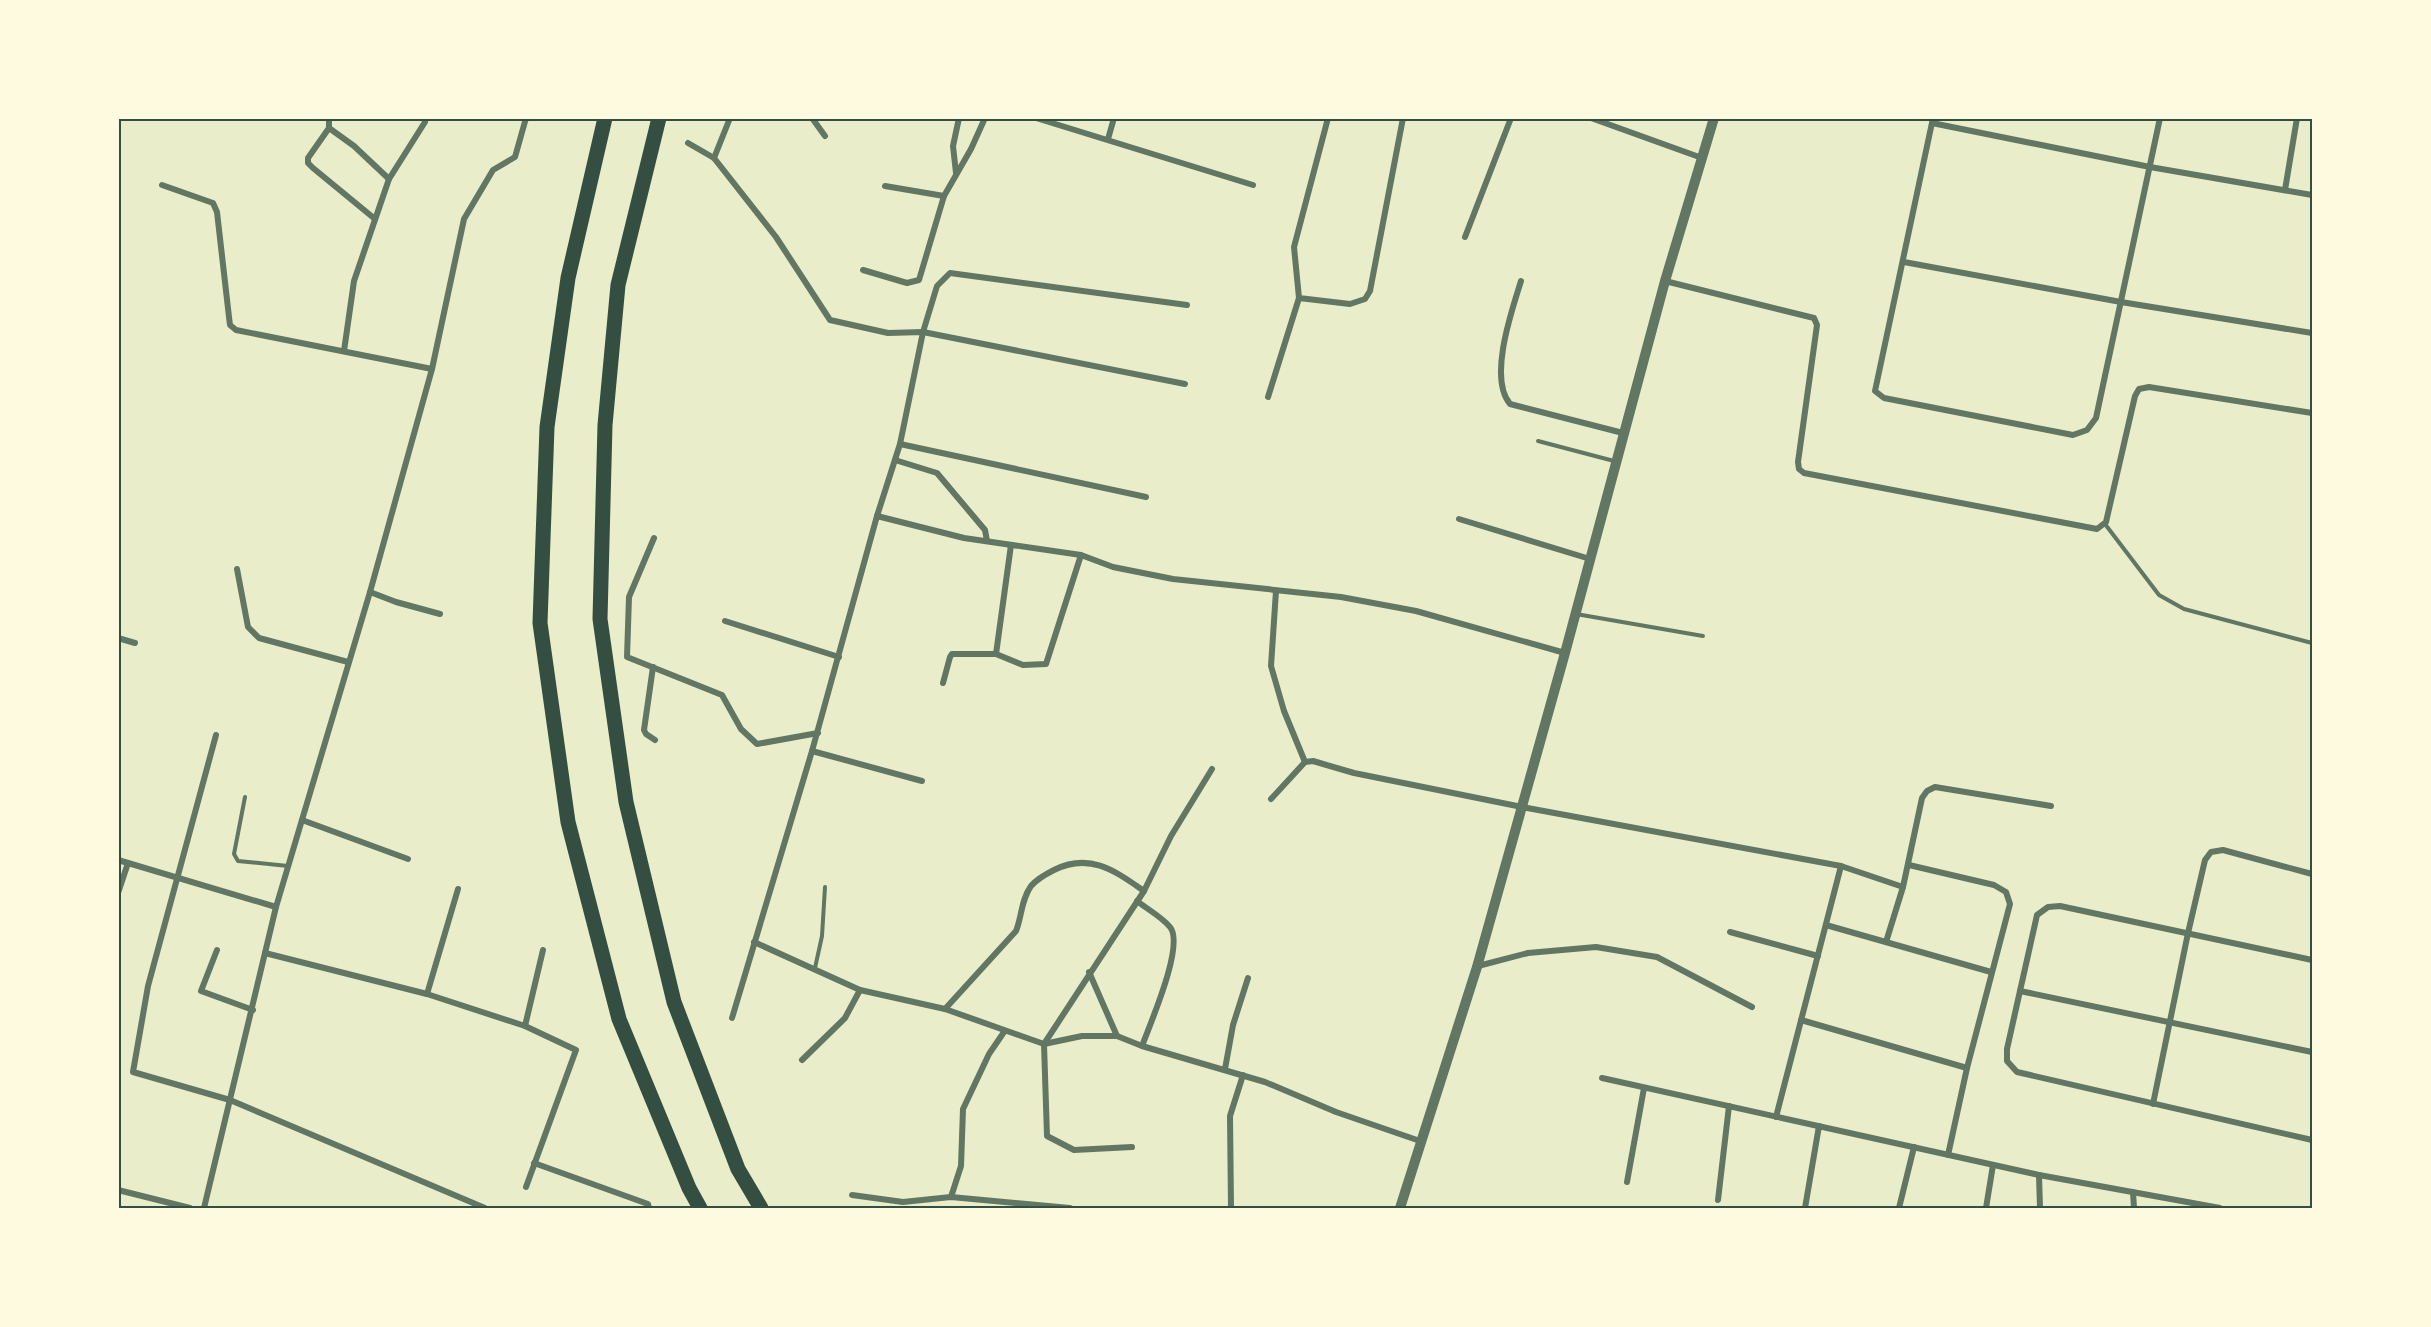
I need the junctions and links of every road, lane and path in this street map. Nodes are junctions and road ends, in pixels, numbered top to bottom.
1 (329, 118) edge
2 (526, 118) edge
3 (605, 118) edge
4 (659, 118) edge
5 (730, 118) edge
6 (813, 118) edge
7 (958, 118) edge
8 (985, 118) edge
9 (1036, 118) edge
10 (1114, 118) edge
11 (1328, 118) edge
12 (1403, 118) edge
13 (1511, 118) edge
14 (1591, 118) edge
15 (1714, 118) edge
16 (2160, 118) edge
17 (2297, 118) edge
18 (1932, 121) edge
19 (425, 122) dead end
20 (329, 128) junction
21 (825, 136) dead end
22 (1108, 139) junction
23 (688, 143) dead end
24 (714, 158) junction
25 (1703, 158) junction
26 (2150, 167) junction
27 (956, 173) junction
28 (389, 179) junction
29 (162, 185) dead end
30 (1253, 185) dead end
31 (885, 186) dead end
32 (2285, 190) junction
33 (2313, 195) edge
34 (944, 196) junction
35 (375, 219) junction
36 (1465, 237) dead end
37 (1904, 262) junction
38 (863, 270) dead end
39 (1521, 280) dead end
40 (1665, 281) junction
41 (1299, 298) junction
42 (2121, 302) junction
43 (1187, 305) dead end
44 (923, 332) junction
45 (2313, 333) edge
46 (344, 351) junction
47 (432, 369) junction
48 (1185, 384) dead end
49 (1268, 397) dead end
50 (2313, 413) edge
51 (1623, 433) junction
52 (1538, 441) dead end
53 (900, 444) junction
54 (895, 460) junction
55 (1615, 462) junction
56 (1146, 497) dead end
57 (878, 516) junction
58 (1459, 519) dead end
59 (2105, 524) junction
60 (654, 538) dead end
61 (987, 541) junction
62 (1011, 545) junction
63 (1081, 555) junction
64 (1590, 559) junction
65 (237, 569) dead end
66 (1276, 591) junction
67 (370, 592) junction
68 (440, 614) dead end
69 (1575, 614) junction
70 (724, 621) dead end
71 (1703, 636) dead end
72 (118, 638) edge
73 (135, 643) dead end
74 (2313, 643) edge
75 (1565, 653) junction
76 (996, 654) junction
77 (839, 657) junction
78 (348, 662) junction
79 (653, 667) junction
80 (943, 683) dead end
81 (818, 733) junction
82 (216, 735) dead end
83 (655, 740) dead end
84 (813, 752) junction
85 (1305, 762) junction
86 (1212, 769) dead end
87 (922, 781) dead end
88 (245, 797) dead end
89 (1271, 799) dead end
90 (2051, 806) dead end
91 (1522, 807) junction
92 (302, 820) junction
93 (408, 859) dead end
94 (118, 860) edge
95 (128, 863) junction
96 (1909, 865) junction
97 (288, 866) junction
98 (1841, 866) junction
99 (2313, 874) edge
100 (178, 878) junction
101 (825, 887) dead end
102 (1903, 887) junction
103 (458, 888) dead end
104 (1144, 891) junction
105 (118, 893) edge
106 (1137, 901) junction
107 (276, 907) junction
108 (1826, 925) junction
109 (1730, 932) dead end
110 (2187, 933) junction
111 (754, 942) junction
112 (1886, 942) junction
113 (217, 950) dead end
114 (543, 950) dead end
115 (265, 953) junction
116 (1818, 956) junction
117 (2313, 960) edge
118 (1477, 967) junction
119 (815, 968) junction
120 (1089, 972) junction
121 (1991, 972) junction
122 (1248, 978) dead end
123 (860, 990) junction
124 (2020, 991) junction
125 (427, 994) junction
126 (1752, 1007) dead end
127 (253, 1010) junction
128 (945, 1010) junction
129 (732, 1018) dead end
130 (1801, 1020) junction
131 (2170, 1022) junction
132 (525, 1026) junction
133 (1004, 1032) junction
134 (1117, 1036) junction
135 (1044, 1044) junction
136 (1142, 1046) junction
137 (2313, 1052) edge
138 (802, 1060) dead end
139 (1967, 1068) junction
140 (1225, 1069) junction
141 (1243, 1075) junction
142 (1602, 1078) dead end
143 (1644, 1088) junction
144 (230, 1100) junction
145 (2153, 1104) junction
146 (1729, 1106) junction
147 (1776, 1117) junction
148 (1819, 1126) junction
149 (2313, 1140) edge
150 (1420, 1142) junction
151 (1132, 1147) dead end
152 (1914, 1148) junction
153 (1948, 1155) junction
154 (534, 1163) junction
155 (1993, 1165) junction
156 (2039, 1175) junction
157 (1627, 1182) dead end
158 (526, 1187) dead end
159 (118, 1190) edge
160 (2133, 1192) junction
161 (852, 1195) dead end
162 (951, 1197) junction
163 (1718, 1200) dead end
164 (1038, 1207) edge
165 (190, 1209) edge
166 (204, 1209) edge
167 (484, 1209) edge
168 (649, 1209) edge
169 (700, 1209) edge
170 (761, 1209) edge
171 (1070, 1209) edge
172 (1231, 1209) edge
173 (1400, 1209) edge
174 (1805, 1209) edge
175 (1899, 1209) edge
176 (1986, 1209) edge
177 (2040, 1209) edge
178 (2134, 1209) edge
179 (2220, 1209) edge

1 - 20 street
2 - 47 street
3 - 169 highway
4 - 170 highway
5 - 24 street
6 - 21 street
7 - 27 street
8 - 27 street
9 - 22 street
10 - 22 street
11 - 41 street
12 - 41 street
13 - 36 street
14 - 25 street
15 - 25 street
16 - 26 street
17 - 32 street
18 - 26 street
18 - 37 street
19 - 28 street
20 - 28 street
20 - 35 street
22 - 30 street
23 - 24 street
24 - 44 street
25 - 40 street
26 - 32 street
26 - 42 street
27 - 34 street
28 - 35 street
29 - 46 street
31 - 34 street
32 - 33 street
34 - 38 street
35 - 46 street
37 - 42 street
37 - 42 street
39 - 51 street
40 - 51 street
40 - 59 street
41 - 49 street
42 - 45 street
43 - 44 street
44 - 48 street
44 - 53 street
46 - 47 street
47 - 67 street
50 - 59 street
51 - 55 street
52 - 55 lane
53 - 54 street
53 - 56 street
54 - 57 street
54 - 61 street
55 - 64 street
57 - 61 street
57 - 77 street
58 - 64 street
59 - 74 lane
60 - 79 street
61 - 62 street
62 - 63 street
62 - 76 street
63 - 66 street
63 - 76 street
64 - 69 street
65 - 78 street
66 - 75 street
66 - 85 street
67 - 68 street
67 - 78 street
69 - 71 lane
69 - 75 street
70 - 77 street
72 - 73 street
75 - 91 street
76 - 80 street
77 - 81 street
78 - 92 street
79 - 81 street
79 - 83 street
81 - 84 street
82 - 100 street
84 - 87 street
84 - 111 street
85 - 89 street
85 - 91 street
86 - 104 street
88 - 97 lane
90 - 96 street
91 - 98 street
91 - 118 street
92 - 93 street
92 - 97 street
94 - 95 street
95 - 100 street
95 - 105 street
96 - 102 street
96 - 121 street
97 - 107 street
98 - 102 street
98 - 108 street
99 - 110 street
100 - 107 street
100 - 144 street
101 - 119 lane
102 - 112 street
103 - 125 street
104 - 106 street
104 - 128 street
106 - 120 street
106 - 136 street
107 - 115 street
108 - 112 street
108 - 116 street
109 - 116 street
110 - 117 street
110 - 124 street
110 - 131 street
111 - 119 street
111 - 129 street
112 - 121 street
113 - 127 street
114 - 132 street
115 - 125 street
115 - 127 street
116 - 130 street
118 - 126 street
118 - 150 street
119 - 123 street
120 - 134 street
120 - 135 street
121 - 139 street
122 - 140 street
123 - 128 street
123 - 138 street
124 - 131 street
124 - 145 street
125 - 132 street
127 - 144 street
128 - 133 street
130 - 139 street
130 - 147 street
131 - 137 street
131 - 145 street
132 - 154 street
133 - 135 street
133 - 162 street
134 - 135 street
134 - 136 street
135 - 151 street
136 - 140 street
139 - 153 street
140 - 141 street
141 - 150 street
141 - 172 street
142 - 143 street
143 - 146 street
143 - 157 street
144 - 166 street
144 - 167 street
145 - 149 street
146 - 147 street
146 - 163 street
147 - 148 street
148 - 152 street
148 - 174 street
150 - 173 street
152 - 153 street
152 - 175 street
153 - 155 street
154 - 158 street
154 - 168 street
155 - 156 street
155 - 176 street
156 - 160 street
156 - 177 street
159 - 165 street
160 - 178 street
160 - 179 street
161 - 162 street
162 - 164 street
164 - 171 street

